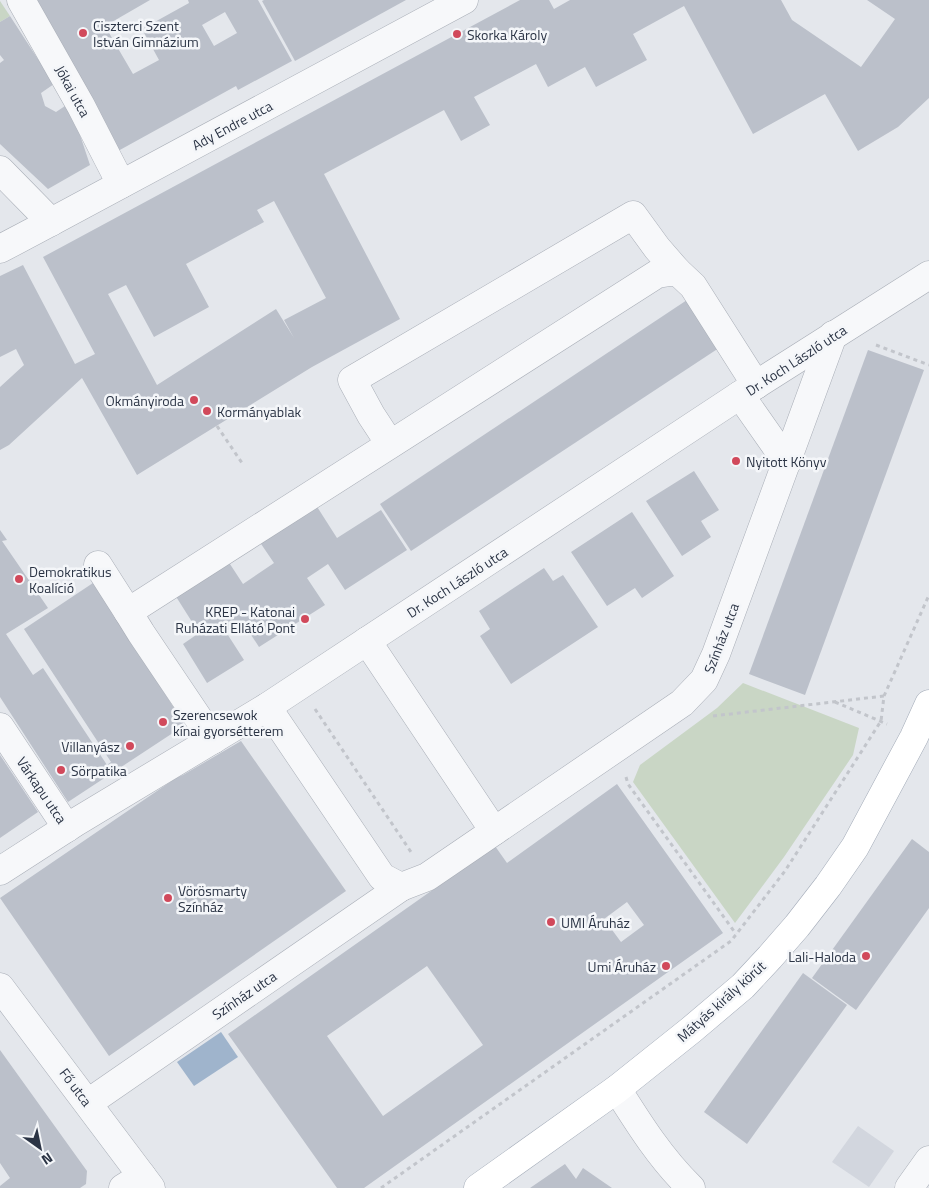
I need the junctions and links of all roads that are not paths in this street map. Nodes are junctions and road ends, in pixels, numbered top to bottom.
1 (21, 0) edge
2 (464, 0) edge
3 (0, 170) edge
4 (121, 184) junction
5 (51, 222) junction
6 (0, 249) edge
7 (677, 271) junction
8 (923, 288) edge
9 (834, 335) junction
10 (748, 390) junction
11 (390, 444) junction
12 (787, 462) junction
13 (98, 565) dead end
14 (128, 612) junction
15 (367, 641) junction
16 (929, 704) edge
17 (267, 707) junction
18 (0, 727) edge
19 (212, 740) junction
20 (67, 828) junction
21 (494, 831) junction
22 (4, 869) edge
23 (401, 888) junction
24 (0, 987) edge
25 (617, 1089) junction
26 (88, 1103) junction
27 (929, 1160) edge
28 (139, 1184) edge
29 (478, 1188) edge
30 (691, 1188) edge
31 (909, 1188) edge

1 - 4 street, Jókai utca
2 - 4 street, Ady Endre utca
3 - 5 street
4 - 5 street, Ady Endre utca
5 - 6 street, Ady Endre utca
7 - 10 street
7 - 11 street
7 - 11 street
8 - 9 street, Dr. Koch László utca
9 - 10 street, Dr. Koch László utca
9 - 12 street, Színház utca
10 - 12 street
10 - 15 street, Dr. Koch László utca
11 - 14 street
12 - 21 street, Színház utca
13 - 14 street
14 - 19 street
15 - 17 street, Dr. Koch László utca
15 - 21 street
16 - 25 main road, Mátyás király körút
17 - 19 street, Dr. Koch László utca
17 - 23 street
18 - 20 street, Várkapu utca
19 - 20 street, Dr. Koch László utca
20 - 22 street, Dr. Koch László utca
21 - 23 street, Színház utca
23 - 26 street, Színház utca
24 - 26 street, Fő utca
25 - 29 main road, Mátyás király körút
25 - 30 street
26 - 28 street, Fő utca
27 - 31 street

